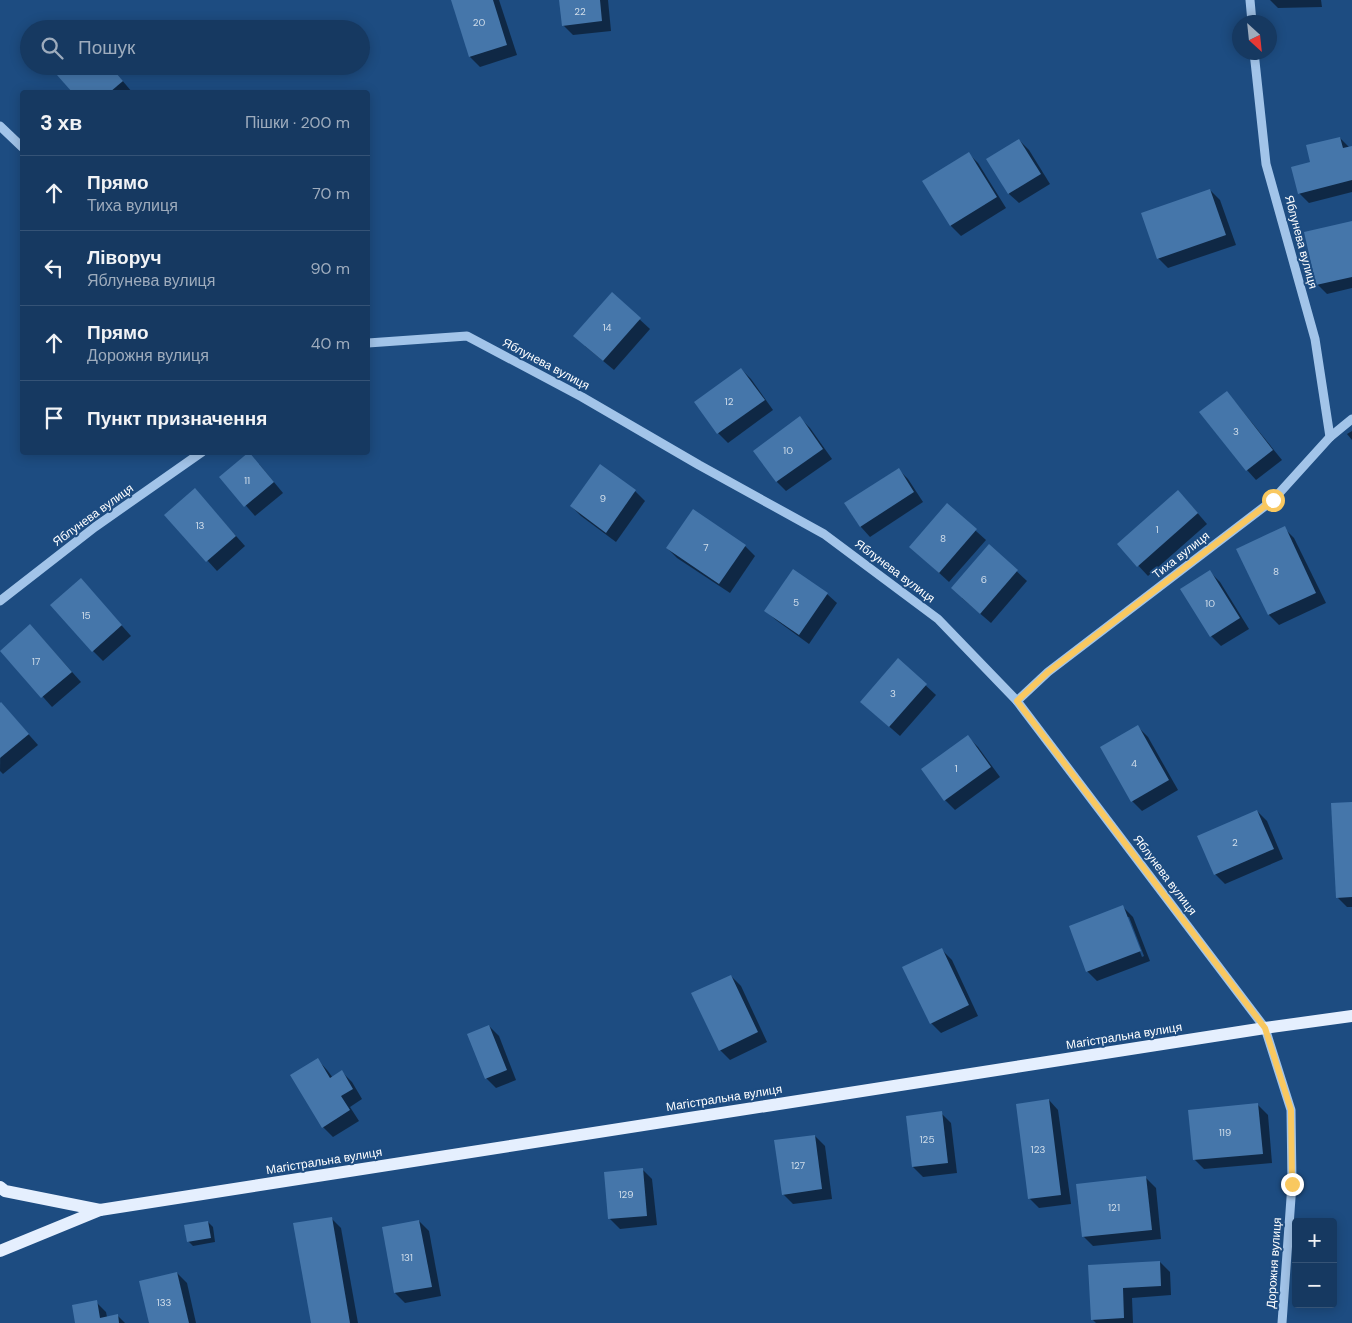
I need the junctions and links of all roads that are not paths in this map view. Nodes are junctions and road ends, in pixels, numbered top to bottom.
1 (1250, 0) edge
2 (1251, 15) edge
3 (1255, 60) edge
4 (0, 126) edge
5 (20, 146) edge
6 (370, 342) edge
7 (1352, 419) edge
8 (1330, 437) junction
9 (198, 455) edge
10 (0, 601) edge
11 (1017, 701) junction
12 (1352, 1016) edge
13 (1265, 1028) junction
14 (0, 1187) edge
15 (100, 1210) junction
16 (0, 1251) edge
17 (1282, 1323) edge

1 - 2 street
3 - 8 street, Яблунева вулиця
4 - 5 street
6 - 11 street, Яблунева вулиця
7 - 8 street, Тиха вулиця
8 - 11 street, Тиха вулиця
9 - 10 street, Яблунева вулиця
11 - 13 street, Яблунева вулиця
12 - 13 main road, Магістральна вулиця
13 - 15 main road, Магістральна вулиця
13 - 17 street, Дорожня вулиця
14 - 15 main road
15 - 16 main road

